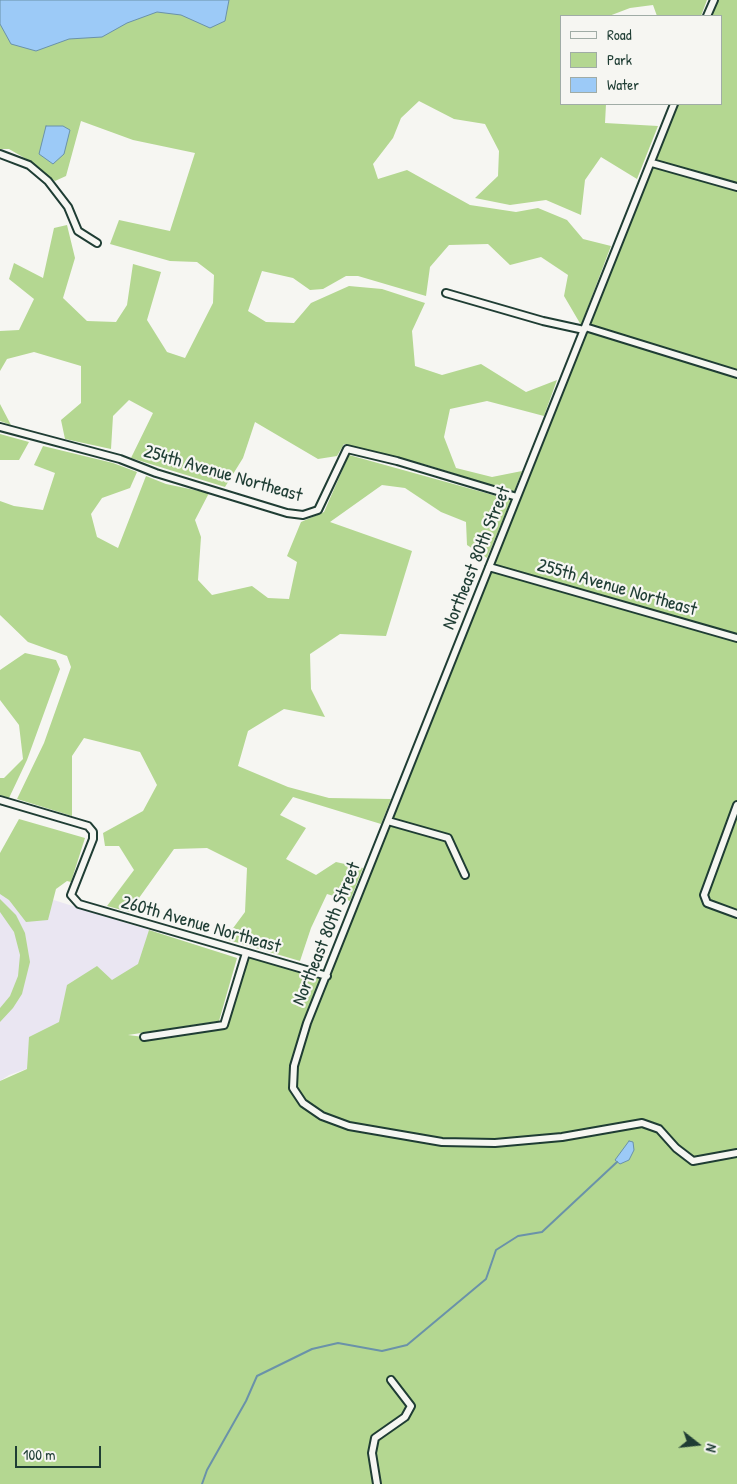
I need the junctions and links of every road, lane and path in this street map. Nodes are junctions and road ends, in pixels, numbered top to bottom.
1 (714, 0) edge
2 (708, 15) edge
3 (674, 105) edge
4 (0, 154) edge
5 (652, 162) junction
6 (737, 187) edge
7 (97, 243) dead end
8 (446, 293) dead end
9 (585, 328) junction
10 (737, 374) edge
11 (0, 426) edge
12 (517, 497) junction
13 (489, 567) junction
14 (737, 638) edge
15 (0, 800) edge
16 (737, 806) edge
17 (388, 821) junction
18 (465, 875) dead end
19 (737, 914) edge
20 (246, 953) junction
21 (327, 976) junction
22 (144, 1036) dead end
23 (737, 1153) edge
24 (391, 1380) dead end
25 (377, 1484) edge

1 - 2 street
3 - 5 street, Northeast 80th Street
4 - 7 street
5 - 6 street
5 - 9 street, Northeast 80th Street
8 - 9 street
9 - 10 street
9 - 12 street, Northeast 80th Street
11 - 12 street, 254th Avenue Northeast
12 - 13 street, Northeast 80th Street
13 - 14 street, 255th Avenue Northeast
13 - 17 street, Northeast 80th Street
15 - 20 street, 260th Avenue Northeast
16 - 19 street
17 - 18 street
17 - 21 street, Northeast 80th Street
20 - 21 street, 260th Avenue Northeast
20 - 22 street
21 - 23 street, Northeast 80th Street
24 - 25 street

